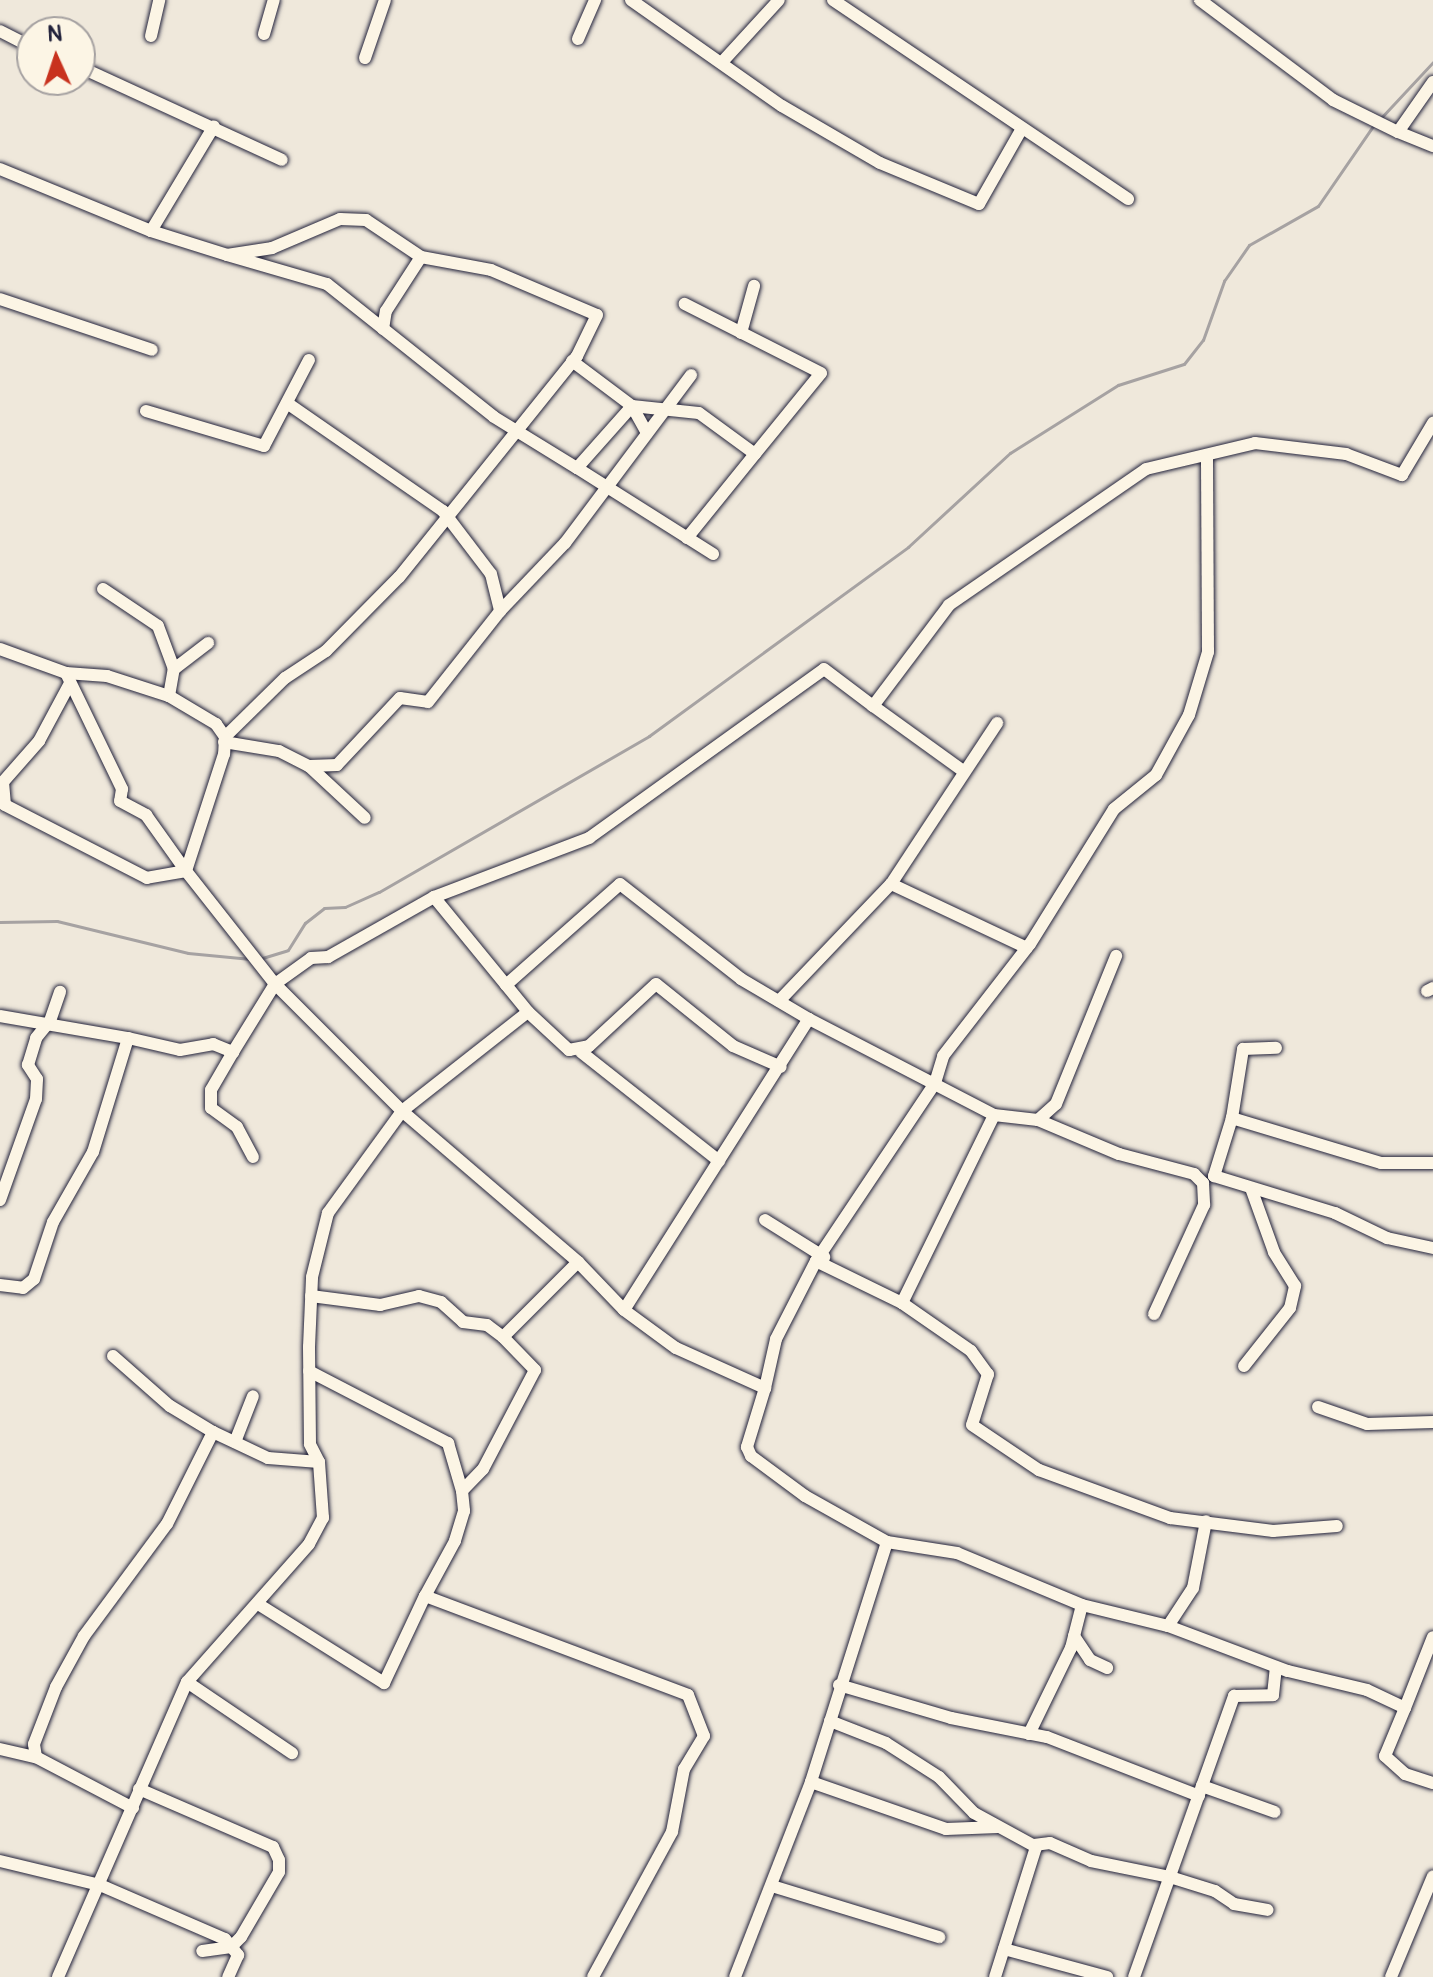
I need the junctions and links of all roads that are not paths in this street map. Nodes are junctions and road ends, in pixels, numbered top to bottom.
1 (159, 0) edge
2 (274, 0) edge
3 (385, 0) edge
4 (595, 0) edge
5 (631, 0) edge
6 (779, 0) edge
7 (833, 0) edge
8 (1200, 0) edge
9 (264, 34) dead end
10 (151, 36) dead end
11 (578, 39) dead end
12 (365, 58) dead end
13 (724, 60) junction
14 (96, 74) edge
15 (1433, 82) edge
16 (214, 126) junction
17 (1021, 130) junction
18 (1398, 132) junction
19 (1433, 146) edge
20 (282, 160) dead end
21 (0, 169) edge
22 (1128, 199) dead end
23 (151, 231) junction
24 (227, 255) junction
25 (421, 257) junction
26 (754, 286) dead end
27 (0, 299) edge
28 (685, 304) dead end
29 (386, 311) junction
30 (368, 317) junction
31 (383, 329) junction
32 (741, 333) junction
33 (152, 350) dead end
34 (309, 360) dead end
35 (572, 361) junction
36 (691, 375) dead end
37 (287, 403) junction
38 (632, 406) junction
39 (669, 410) junction
40 (146, 411) dead end
41 (1433, 423) edge
42 (515, 431) junction
43 (647, 433) junction
44 (755, 454) junction
45 (1207, 457) junction
46 (577, 468) junction
47 (602, 487) junction
48 (445, 513) junction
49 (687, 538) junction
50 (713, 554) dead end
51 (103, 589) dead end
52 (500, 611) junction
53 (208, 643) dead end
54 (0, 649) edge
55 (174, 669) junction
56 (67, 679) junction
57 (169, 696) junction
58 (873, 706) junction
59 (997, 723) dead end
60 (225, 740) junction
61 (309, 766) junction
62 (963, 771) junction
63 (365, 818) dead end
64 (186, 871) junction
65 (891, 884) junction
66 (434, 897) junction
67 (1027, 948) junction
68 (1116, 956) dead end
69 (275, 984) junction
70 (506, 985) junction
71 (60, 992) dead end
72 (779, 1001) junction
73 (528, 1012) junction
74 (0, 1016) edge
75 (809, 1019) junction
76 (47, 1025) junction
77 (128, 1038) junction
78 (1276, 1048) dead end
79 (233, 1052) junction
80 (581, 1052) junction
81 (781, 1067) junction
82 (935, 1083) junction
83 (402, 1111) junction
84 (994, 1115) junction
85 (1232, 1118) junction
86 (1038, 1120) junction
87 (253, 1157) dead end
88 (719, 1161) junction
89 (1433, 1163) edge
90 (1209, 1180) junction
91 (1251, 1188) junction
92 (0, 1200) edge
93 (765, 1220) dead end
94 (1433, 1248) edge
95 (820, 1259) junction
96 (578, 1262) junction
97 (0, 1285) edge
98 (311, 1296) junction
99 (902, 1303) junction
100 (624, 1310) junction
101 (1154, 1314) dead end
102 (503, 1337) junction
103 (113, 1356) dead end
104 (1244, 1366) dead end
105 (309, 1371) junction
106 (765, 1388) junction
107 (253, 1396) dead end
108 (1318, 1407) dead end
109 (1433, 1422) edge
110 (1420, 1426) junction
111 (1433, 1431) edge
112 (213, 1432) junction
113 (235, 1442) junction
114 (319, 1462) junction
115 (462, 1491) junction
116 (1206, 1521) junction
117 (1337, 1526) dead end
118 (887, 1542) junction
119 (425, 1596) junction
120 (258, 1604) junction
121 (1082, 1605) junction
122 (1168, 1626) junction
123 (1074, 1636) junction
124 (1433, 1637) edge
125 (1276, 1667) junction
126 (1107, 1668) dead end
127 (187, 1682) junction
128 (839, 1685) junction
129 (1405, 1708) junction
130 (830, 1721) junction
131 (1029, 1734) junction
132 (0, 1749) edge
133 (292, 1753) dead end
134 (36, 1757) junction
135 (811, 1782) junction
136 (1433, 1783) edge
137 (139, 1789) junction
138 (1200, 1791) junction
139 (133, 1808) junction
140 (1275, 1812) dead end
141 (1001, 1826) junction
142 (1034, 1845) junction
143 (0, 1861) edge
144 (1433, 1876) edge
145 (1170, 1877) junction
146 (100, 1885) junction
147 (772, 1886) junction
148 (1267, 1910) dead end
149 (939, 1937) dead end
150 (231, 1947) junction
151 (1004, 1949) junction
152 (202, 1951) dead end
153 (58, 1977) edge
154 (228, 1977) edge
155 (593, 1977) edge
156 (735, 1977) edge
157 (995, 1977) edge
158 (1107, 1977) edge
159 (1134, 1977) edge
160 (1391, 1977) edge

1 - 10 street
2 - 9 street
3 - 12 street
4 - 11 street
5 - 13 street
6 - 13 street
7 - 17 street
8 - 18 street
13 - 17 street
14 - 16 street
15 - 18 street
16 - 20 street
16 - 23 street
17 - 22 street
18 - 19 street
21 - 23 street
23 - 24 street
24 - 25 street
24 - 30 street
25 - 29 street
25 - 35 street
26 - 32 street
27 - 33 street
28 - 32 street
29 - 30 street
29 - 31 street
30 - 31 street
31 - 42 street
32 - 44 street
34 - 37 street
35 - 38 street
35 - 42 street
36 - 39 street
37 - 40 street
37 - 48 street
38 - 39 street
38 - 43 street
38 - 46 street
39 - 43 street
39 - 44 street
41 - 45 street
42 - 46 street
42 - 48 street
43 - 47 street
44 - 49 street
45 - 58 street
45 - 67 street
46 - 47 street
47 - 49 street
47 - 52 street
48 - 52 street
48 - 60 street
49 - 50 street
51 - 55 street
52 - 61 street
53 - 55 street
54 - 56 street
55 - 57 street
56 - 57 street
56 - 64 street
56 - 64 street
57 - 60 street
58 - 62 street
58 - 66 street
59 - 62 street
60 - 61 street
60 - 64 street
61 - 63 street
62 - 65 street
64 - 69 street
65 - 67 street
65 - 72 street
66 - 69 street
66 - 70 street
67 - 82 street
68 - 86 street
69 - 79 street
69 - 83 street
70 - 72 street
70 - 73 street
71 - 76 street
72 - 75 street
73 - 80 street
73 - 83 street
74 - 76 street
75 - 81 street
75 - 82 street
76 - 77 street
76 - 92 street
77 - 79 street
77 - 97 street
78 - 85 street
79 - 87 street
80 - 81 street
80 - 88 street
81 - 88 street
82 - 84 street
82 - 95 street
83 - 96 street
83 - 98 street
84 - 86 street
84 - 99 street
85 - 89 street
85 - 90 street
86 - 90 street
88 - 100 street
90 - 91 street
90 - 101 street
91 - 94 street
91 - 104 street
93 - 95 street
95 - 99 street
95 - 106 street
96 - 100 street
96 - 102 street
98 - 102 street
98 - 105 street
99 - 116 street
100 - 106 street
102 - 115 street
103 - 112 street
105 - 114 street
105 - 115 street
106 - 118 street
107 - 113 street
108 - 110 street
109 - 110 street
110 - 111 street
112 - 113 street
112 - 134 street
113 - 114 street
114 - 120 street
115 - 119 street
116 - 117 street
116 - 122 street
118 - 121 street
118 - 128 street
119 - 120 street
119 - 155 street
120 - 127 street
121 - 122 street
121 - 123 street
122 - 125 street
123 - 126 street
123 - 131 street
124 - 129 street
125 - 129 street
125 - 138 street
127 - 133 street
127 - 137 street
128 - 130 street
128 - 131 street
129 - 136 street
130 - 135 street
130 - 141 street
131 - 138 street
132 - 134 street
134 - 139 street
135 - 141 street
135 - 147 street
137 - 139 street
137 - 150 street
138 - 140 street
138 - 145 street
139 - 146 street
141 - 142 street
142 - 145 street
142 - 151 street
143 - 146 street
144 - 160 street
145 - 148 street
145 - 159 street
146 - 150 street
146 - 153 street
147 - 149 street
147 - 156 street
150 - 152 street
150 - 154 street
151 - 157 street
151 - 158 street

